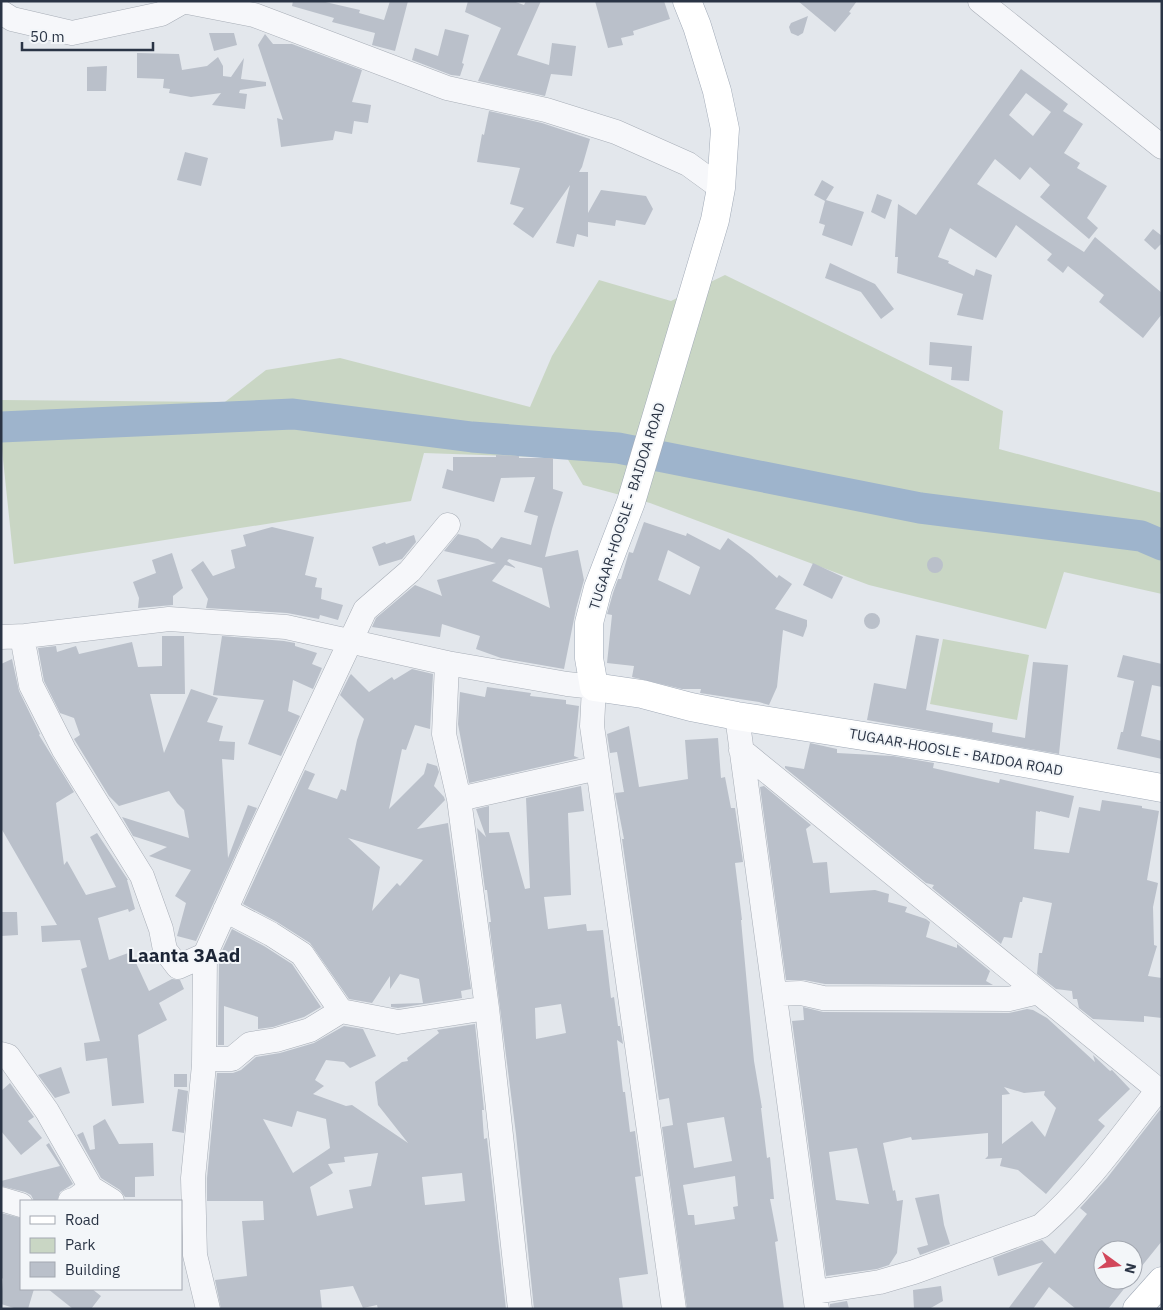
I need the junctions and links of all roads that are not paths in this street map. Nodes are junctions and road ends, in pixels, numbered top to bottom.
1 (183, 1) edge
2 (687, 1) edge
3 (980, 1) edge
4 (5, 17) edge
5 (1162, 147) edge
6 (721, 188) junction
7 (448, 525) dead end
8 (25, 636) junction
9 (1, 637) edge
10 (350, 641) junction
11 (447, 663) junction
12 (594, 687) junction
13 (736, 716) junction
14 (741, 750) junction
15 (598, 768) junction
16 (1162, 788) edge
17 (459, 799) junction
18 (225, 910) junction
19 (205, 955) junction
20 (1038, 992) junction
21 (775, 994) junction
22 (487, 1008) junction
23 (341, 1012) junction
24 (1, 1054) edge
25 (204, 1060) junction
26 (1160, 1092) edge
27 (91, 1188) junction
28 (1, 1199) edge
29 (73, 1200) edge
30 (110, 1200) edge
31 (20, 1205) edge
32 (188, 1255) edge
33 (1162, 1282) edge
34 (816, 1300) edge
35 (208, 1309) edge
36 (520, 1309) edge
37 (674, 1309) edge
38 (1137, 1309) edge

1 - 4 street
1 - 6 street
2 - 6 main road, TUGAAR-HOOSLE - BAIDOA ROAD
3 - 5 street
6 - 12 main road, TUGAAR-HOOSLE - BAIDOA ROAD
7 - 10 street
8 - 9 street
8 - 10 street
8 - 19 street
10 - 11 street
10 - 18 street
11 - 12 street
11 - 17 street
12 - 13 main road, TUGAAR-HOOSLE - BAIDOA ROAD
12 - 15 street
13 - 14 street
13 - 16 main road, TUGAAR-HOOSLE - BAIDOA ROAD
14 - 20 street
14 - 21 street
15 - 17 street
15 - 37 street
17 - 22 street
18 - 19 street
18 - 23 street
19 - 25 street
20 - 21 street
20 - 26 street
21 - 34 street
22 - 23 street
22 - 36 street
23 - 25 street
24 - 27 street
25 - 32 street
26 - 34 street
27 - 29 street
27 - 30 street
28 - 31 street
32 - 35 street
33 - 38 main road

